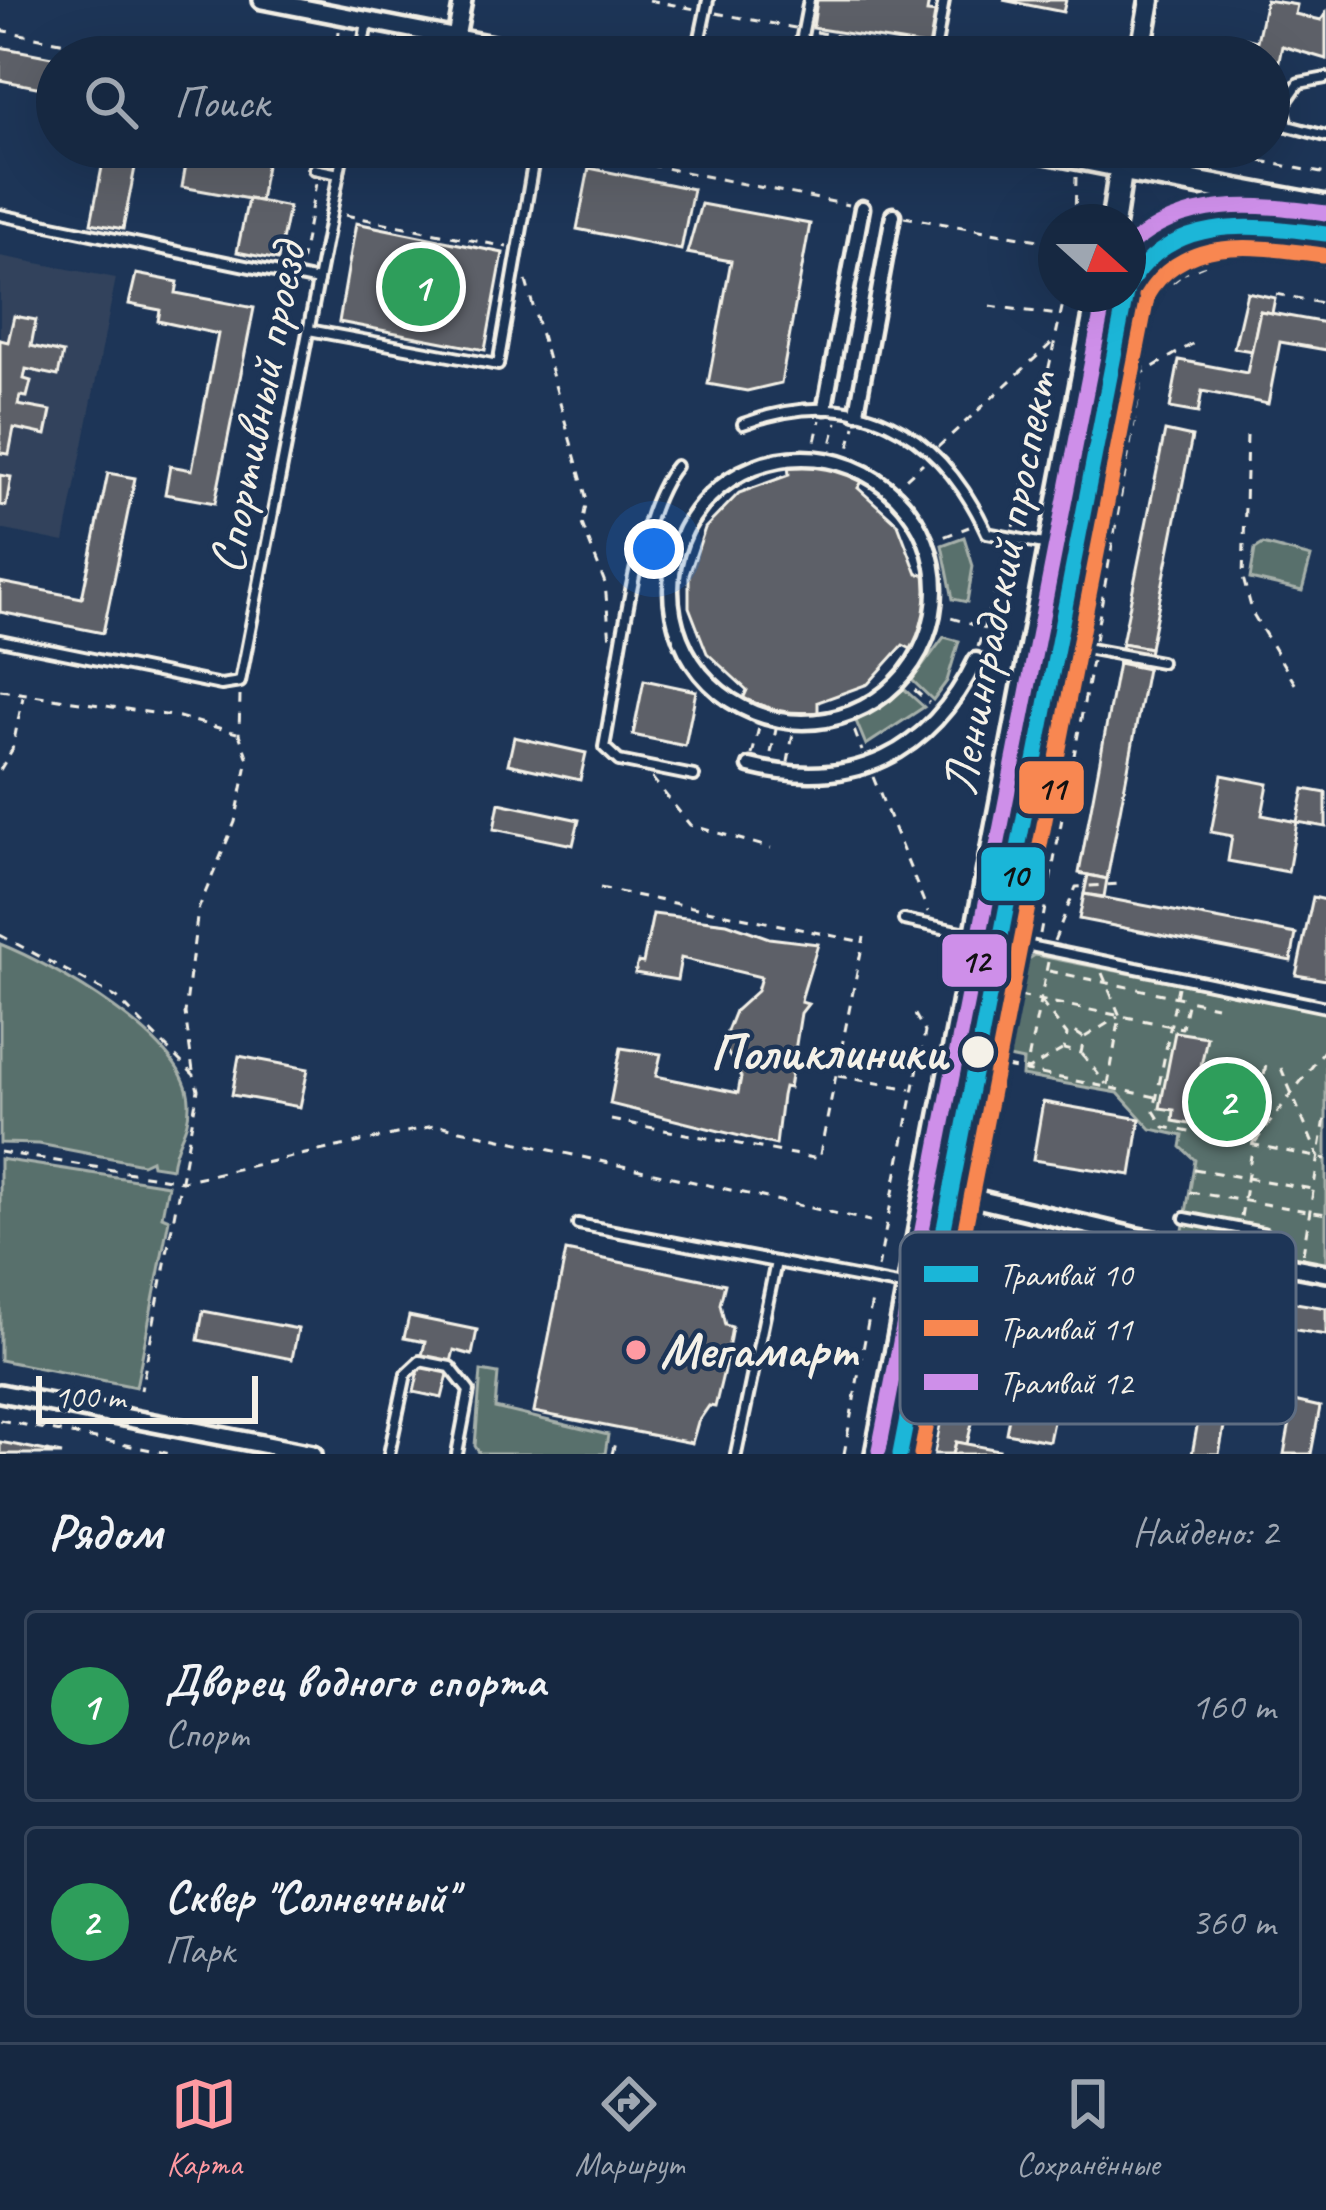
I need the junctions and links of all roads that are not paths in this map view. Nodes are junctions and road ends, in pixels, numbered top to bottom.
1 (262, 0) edge
2 (463, 0) edge
3 (708, 0) edge
4 (808, 0) edge
5 (944, 0) edge
6 (1150, 0) edge
7 (358, 13) edge
8 (452, 36) edge
9 (456, 36) edge
10 (700, 36) edge
11 (802, 36) edge
12 (938, 36) edge
13 (1144, 36) edge
14 (1326, 78) edge
15 (1290, 96) edge
16 (1290, 127) edge
17 (1326, 136) edge
18 (340, 168) edge
19 (532, 168) edge
20 (1121, 168) edge
21 (1155, 168) edge
22 (316, 170) road end
23 (339, 174) junction
24 (1116, 204) edge
25 (1326, 207) edge
26 (862, 208) road end
27 (0, 215) edge
28 (892, 215) road end
29 (318, 281) junction
30 (1097, 312) edge
31 (309, 330) junction
32 (856, 412) junction
33 (823, 414) junction
34 (743, 424) dead end
35 (676, 466) dead end
36 (1052, 546) junction
37 (1035, 638) junction
38 (0, 640) edge
39 (976, 660) road end
40 (1161, 662) dead end
41 (778, 720) joint
42 (750, 766) dead end
43 (694, 776) dead end
44 (904, 920) dead end
45 (978, 937) junction
46 (1326, 1006) edge
47 (931, 1188) junction
48 (1185, 1218) dead end
49 (578, 1224) dead end
50 (922, 1232) edge
51 (1132, 1232) edge
52 (1258, 1232) edge
53 (776, 1262) junction
54 (1296, 1267) edge
55 (1326, 1273) edge
56 (900, 1286) edge
57 (900, 1338) edge
58 (0, 1393) edge
59 (313, 1454) edge
60 (389, 1454) edge
61 (457, 1454) edge
62 (736, 1454) edge
63 (877, 1454) edge

1 - 7 street
2 - 9 street
3 - 10 lane
4 - 11 lane
5 - 12 lane
6 - 13 street
7 - 8 street
14 - 15 lane
16 - 17 lane
18 - 23 lane, Спортивный проезд
19 - 31 lane
20 - 24 main road
21 - 25 main road
22 - 23 lane
23 - 29 lane, Спортивный проезд
26 - 33 street
27 - 29 lane
28 - 32 street
29 - 31 lane, Спортивный проезд
30 - 36 main road, Ленинградский проспект
31 - 38 lane, Спортивный проезд
32 - 33 lane
32 - 36 lane
33 - 34 lane
35 - 43 lane
36 - 37 main road, Ленинградский проспект
37 - 40 lane
37 - 45 main road, Ленинградский проспект
39 - 42 street
41 - 41 street
44 - 45 lane
45 - 46 lane
45 - 47 main road, Ленинградский проспект
47 - 50 main road, Ленинградский проспект
47 - 51 street
48 - 52 lane
49 - 53 lane
53 - 56 lane
53 - 62 lane
54 - 55 street
57 - 63 main road, Ленинградский проспект
58 - 59 street
60 - 61 lane

